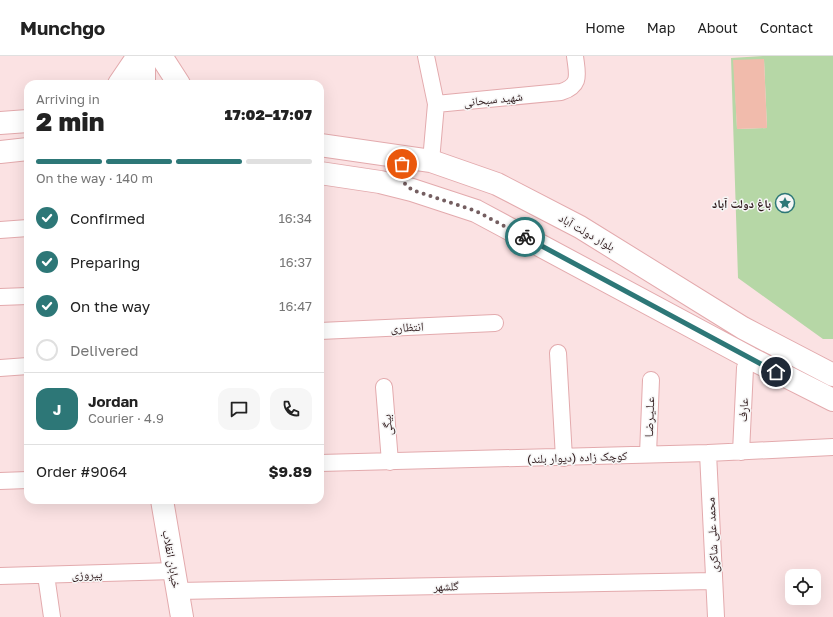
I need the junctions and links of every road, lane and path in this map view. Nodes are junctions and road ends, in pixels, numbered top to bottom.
1 (138, 56) edge
2 (144, 56) edge
3 (156, 56) edge
4 (160, 56) edge
5 (426, 56) edge
6 (575, 56) edge
7 (122, 80) edge
8 (144, 80) edge
9 (156, 80) edge
10 (176, 80) edge
11 (436, 104) junction
12 (24, 121) edge
13 (0, 123) edge
14 (324, 146) edge
15 (24, 149) edge
16 (0, 152) edge
17 (422, 159) junction
18 (324, 174) edge
19 (412, 190) junction
20 (24, 228) edge
21 (0, 230) edge
22 (24, 296) edge
23 (0, 297) edge
24 (495, 323) dead end
25 (324, 331) edge
26 (558, 353) dead end
27 (24, 366) edge
28 (0, 368) edge
29 (745, 368) dead end
30 (833, 375) edge
31 (651, 380) dead end
32 (384, 387) dead end
33 (833, 400) edge
34 (833, 447) edge
35 (741, 452) junction
36 (648, 454) junction
37 (708, 454) junction
38 (564, 458) junction
39 (390, 462) junction
40 (324, 463) edge
41 (24, 480) edge
42 (0, 481) edge
43 (163, 504) edge
44 (46, 575) junction
45 (0, 576) edge
46 (176, 581) junction
47 (714, 581) junction
48 (52, 617) edge
49 (182, 617) edge
50 (716, 617) edge

1 - 7 main road
2 - 8 main road
3 - 9 main road
4 - 10 main road
5 - 11 street
6 - 11 street, شهید سبحانی
11 - 17 street
12 - 13 main road
14 - 17 main road, بلوار دولت آباد
15 - 16 main road
17 - 19 main road
17 - 30 main road, بلوار دولت آباد
18 - 19 main road
19 - 33 main road
20 - 21 street
22 - 23 street
24 - 25 street, انتظاری
26 - 38 street
27 - 28 street
29 - 35 street, عارف
31 - 36 street, عـلـیـرضـا
32 - 39 street, بیگی
34 - 35 street, کوچک زاده (دیوار بلند)
35 - 37 street, کوچک زاده (دیوار بلند)
36 - 37 street, کوچک زاده (دیوار بلند)
36 - 38 street, کوچک زاده (دیوار بلند)
37 - 47 street, محمد علی شاکری
38 - 39 street, کوچک زاده (دیوار بلند)
39 - 40 street, کوچک زاده (دیوار بلند)
41 - 42 street
43 - 46 main road, خیابان انقلاب
44 - 45 street, پیروزی
44 - 46 street, پیروزی
44 - 48 street
46 - 47 street, گلشهر
46 - 49 main road, خیابان انقلاب
47 - 50 street, محمد علی شاکری

